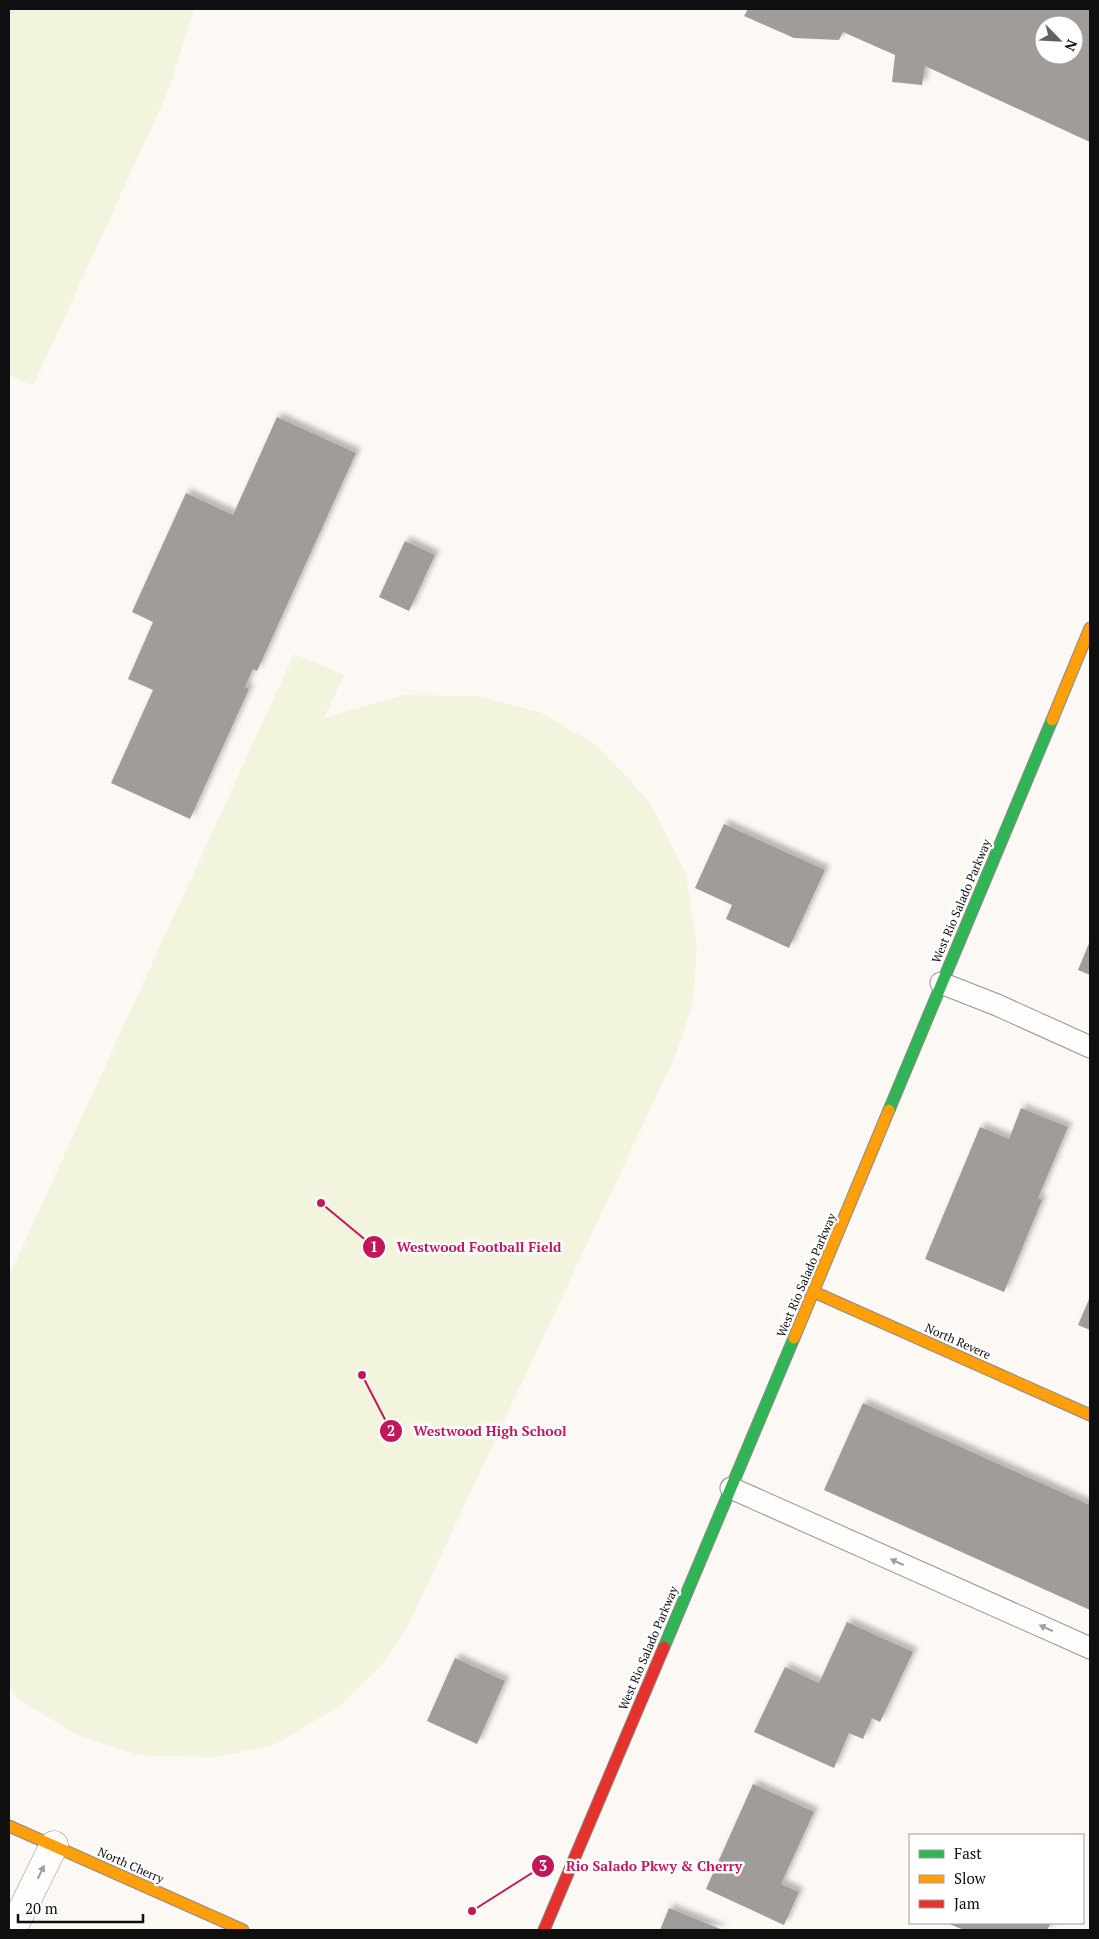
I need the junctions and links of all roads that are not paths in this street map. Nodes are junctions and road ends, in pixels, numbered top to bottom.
1 (1090, 628) edge
2 (941, 984) junction
3 (1090, 1047) edge
4 (814, 1292) junction
5 (1090, 1415) edge
6 (731, 1488) junction
7 (1090, 1648) edge
8 (9, 1826) edge
9 (54, 1846) junction
10 (12, 1930) edge
11 (243, 1930) edge
12 (544, 1930) edge

1 - 2 main road, West Rio Salado Parkway
2 - 3 lane
2 - 4 main road, West Rio Salado Parkway
4 - 5 main road, North Revere
4 - 6 main road, West Rio Salado Parkway
7 -> 6 lane
6 - 12 main road, West Rio Salado Parkway
8 - 9 main road, North Cherry
10 -> 9 street
9 - 11 main road, North Cherry

